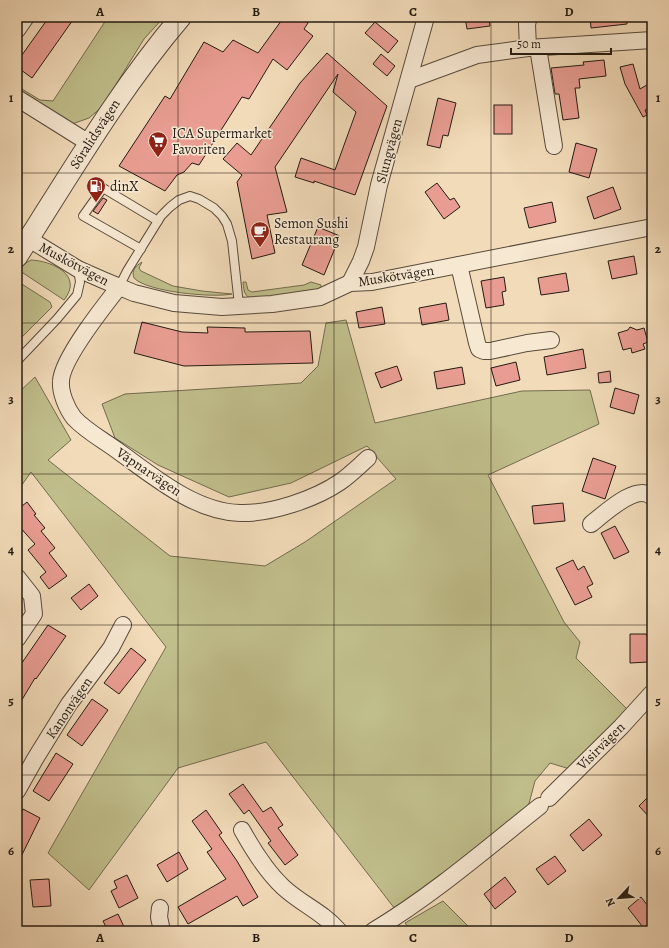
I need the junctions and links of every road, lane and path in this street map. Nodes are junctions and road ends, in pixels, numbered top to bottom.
1 (26, 17) edge
2 (181, 17) edge
3 (426, 17) edge
4 (529, 17) edge
5 (17, 30) edge
6 (652, 40) edge
7 (533, 48) junction
8 (409, 80) junction
9 (17, 98) edge
10 (90, 143) junction
11 (554, 146) dead end
12 (158, 221) junction
13 (652, 227) edge
14 (29, 239) junction
15 (141, 249) junction
16 (17, 257) edge
17 (459, 265) junction
18 (78, 269) junction
19 (350, 283) junction
20 (119, 287) junction
21 (239, 305) junction
22 (551, 340) dead end
23 (17, 361) edge
24 (368, 458) dead end
25 (652, 497) edge
26 (592, 524) dead end
27 (17, 577) edge
28 (123, 625) dead end
29 (17, 639) edge
30 (652, 693) edge
31 (17, 791) edge
32 (242, 830) dead end
33 (160, 908) dead end
34 (162, 931) edge
35 (339, 931) edge
36 (373, 931) edge

1 - 5 street
2 - 10 street, Söralidsvägen
3 - 8 street, Slungvägen
4 - 7 street
6 - 7 street
7 - 8 street
7 - 11 street
8 - 19 street, Slungvägen
9 - 10 street
10 - 14 street, Söralidsvägen
12 - 15 lane, Muskötvägen
12 - 15 lane
12 - 21 lane, Muskötvägen
13 - 17 street, Muskötvägen
14 - 16 street, Söralidsvägen
14 - 18 street, Muskötvägen
15 - 20 lane, Muskötvägen
17 - 19 street, Muskötvägen
17 - 22 street
18 - 20 street, Muskötvägen
18 - 23 lane
19 - 21 street, Muskötvägen
20 - 21 street, Muskötvägen
20 - 24 street, Väpnarvägen
25 - 26 street
27 - 29 street
28 - 31 street, Kanonvägen
30 - 36 street, Visirvägen
32 - 35 street
33 - 34 street

